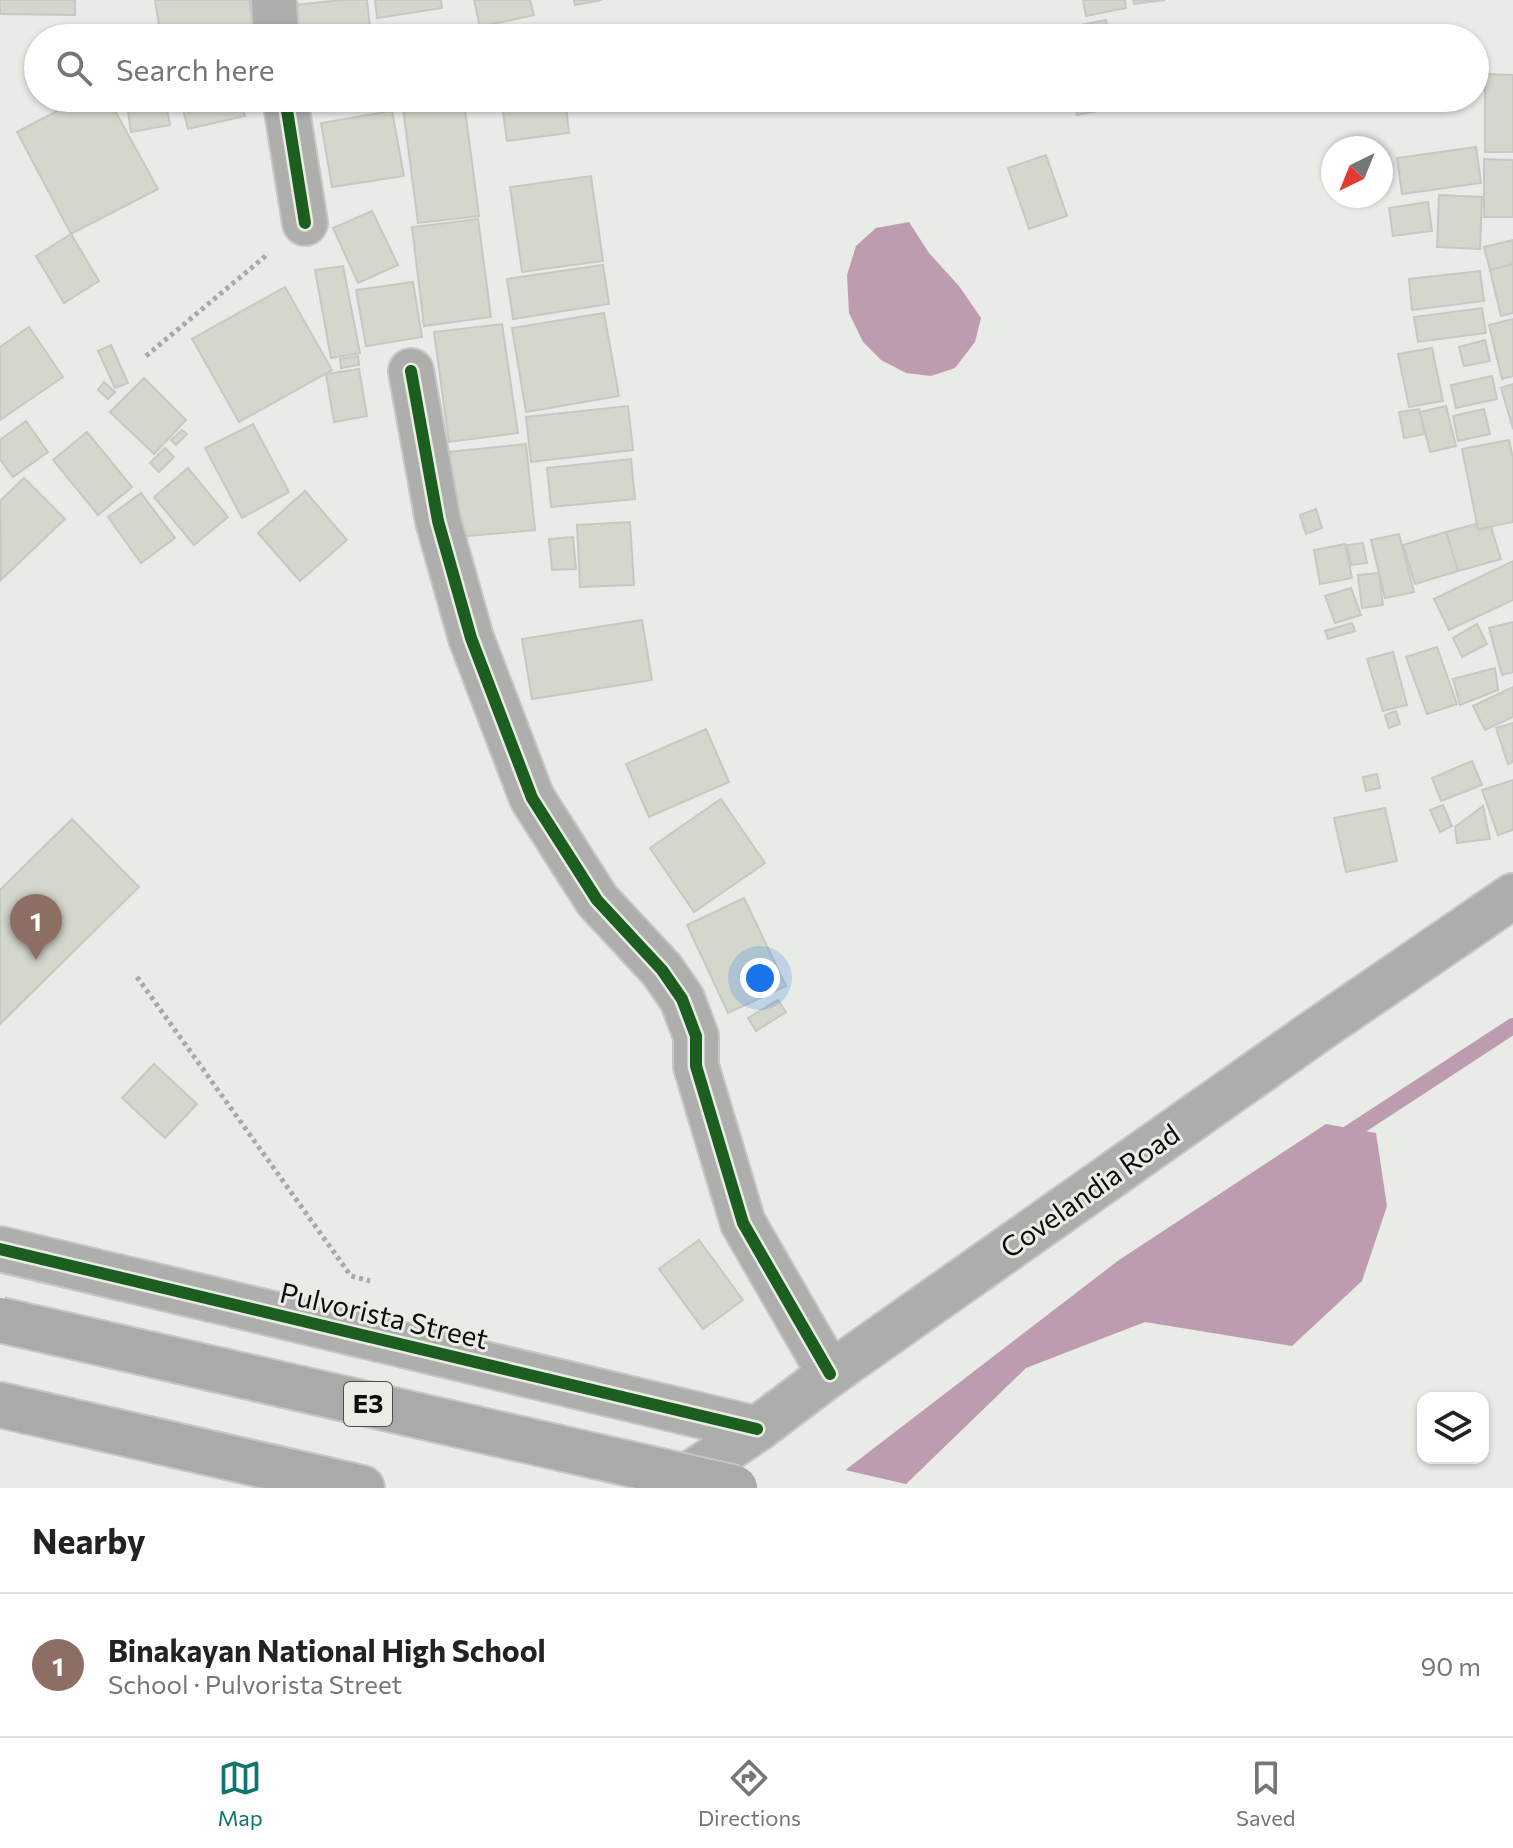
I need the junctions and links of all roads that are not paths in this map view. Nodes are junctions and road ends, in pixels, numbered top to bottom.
1 (274, 0) edge
2 (275, 24) edge
3 (287, 112) edge
4 (305, 223) road end
5 (411, 371) dead end
6 (1513, 896) edge
7 (0, 1249) edge
8 (0, 1320) edge
9 (830, 1374) junction
10 (0, 1405) edge
11 (757, 1429) junction
12 (362, 1488) edge
13 (670, 1488) edge
14 (735, 1488) edge

1 - 2 street
3 - 4 street
5 - 9 street
6 - 9 main road, Covelandia Road
7 - 11 street, Pulvorista Street
8 - 14 highway, E3, bridge
9 - 11 main road, Covelandia Road
10 - 12 highway
11 - 13 main road, Covelandia Road

